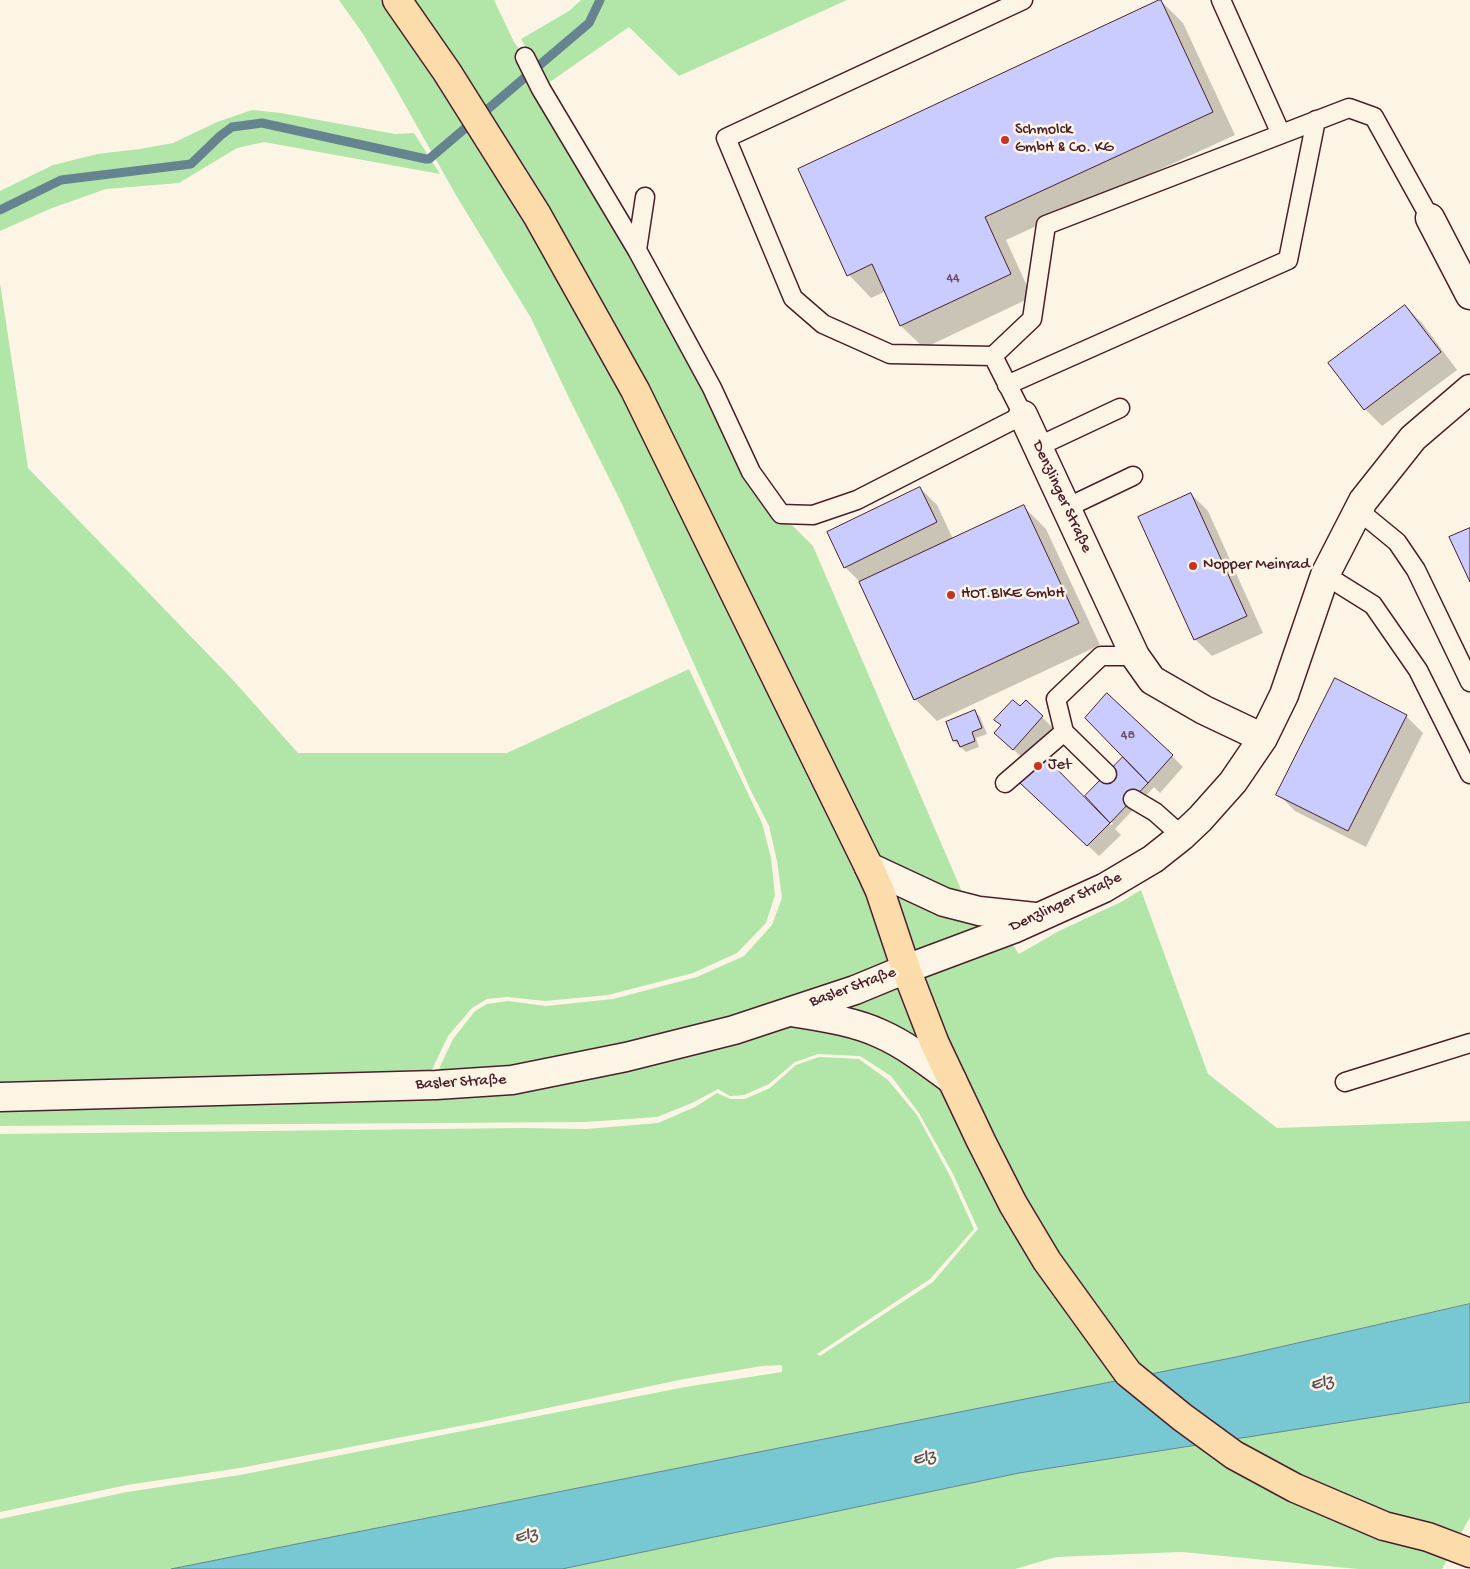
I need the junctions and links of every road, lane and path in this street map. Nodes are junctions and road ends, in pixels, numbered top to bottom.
1 (397, 0) edge
2 (1023, 0) edge
3 (1222, 0) edge
4 (525, 57) dead end
5 (1316, 120) junction
6 (1280, 134) junction
7 (645, 196) dead end
8 (1430, 218) joint
9 (637, 250) junction
10 (1470, 295) edge
11 (993, 356) junction
12 (1007, 385) junction
13 (1470, 389) edge
14 (1120, 408) dead end
15 (1023, 415) junction
16 (1038, 447) junction
17 (1133, 476) dead end
18 (1066, 508) junction
19 (1358, 510) junction
20 (1325, 575) junction
21 (1135, 656) junction
22 (1470, 682) edge
23 (1064, 732) junction
24 (1263, 738) junction
25 (1107, 774) dead end
26 (1470, 774) edge
27 (1005, 783) dead end
28 (1132, 799) dead end
29 (1182, 836) junction
30 (869, 867) junction
31 (1037, 918) junction
32 (906, 969) junction
33 (787, 1012) junction
34 (1470, 1043) edge
35 (952, 1080) junction
36 (1345, 1082) dead end
37 (0, 1097) edge
38 (1455, 1543) edge
39 (1470, 1567) edge

1 - 30 main road
2 - 11 lane
3 - 6 lane
4 - 9 lane
5 - 6 lane
5 - 8 lane
5 - 12 lane
6 - 11 lane
7 - 9 lane
8 - 10 street
9 - 15 lane
11 - 12 lane
12 - 15 lane
13 - 19 street, Denzlinger Straße
14 - 16 lane
15 - 16 street, Denzlinger Straße
16 - 18 street, Denzlinger Straße
17 - 18 lane
18 - 21 street, Denzlinger Straße
19 - 20 street, Denzlinger Straße
19 - 22 lane
20 - 24 street, Denzlinger Straße
20 - 26 lane
21 - 23 lane
21 - 24 street, Denzlinger Straße
23 - 25 lane
23 - 27 lane
24 - 29 street, Denzlinger Straße
28 - 29 lane
29 - 31 street, Denzlinger Straße
30 - 31 street
30 - 32 main road
31 - 32 street, Denzlinger Straße
32 - 33 street, Basler Straße
32 - 35 main road
33 - 35 street
33 - 37 street, Basler Straße
34 - 36 lane
35 - 38 main road
38 - 39 street

